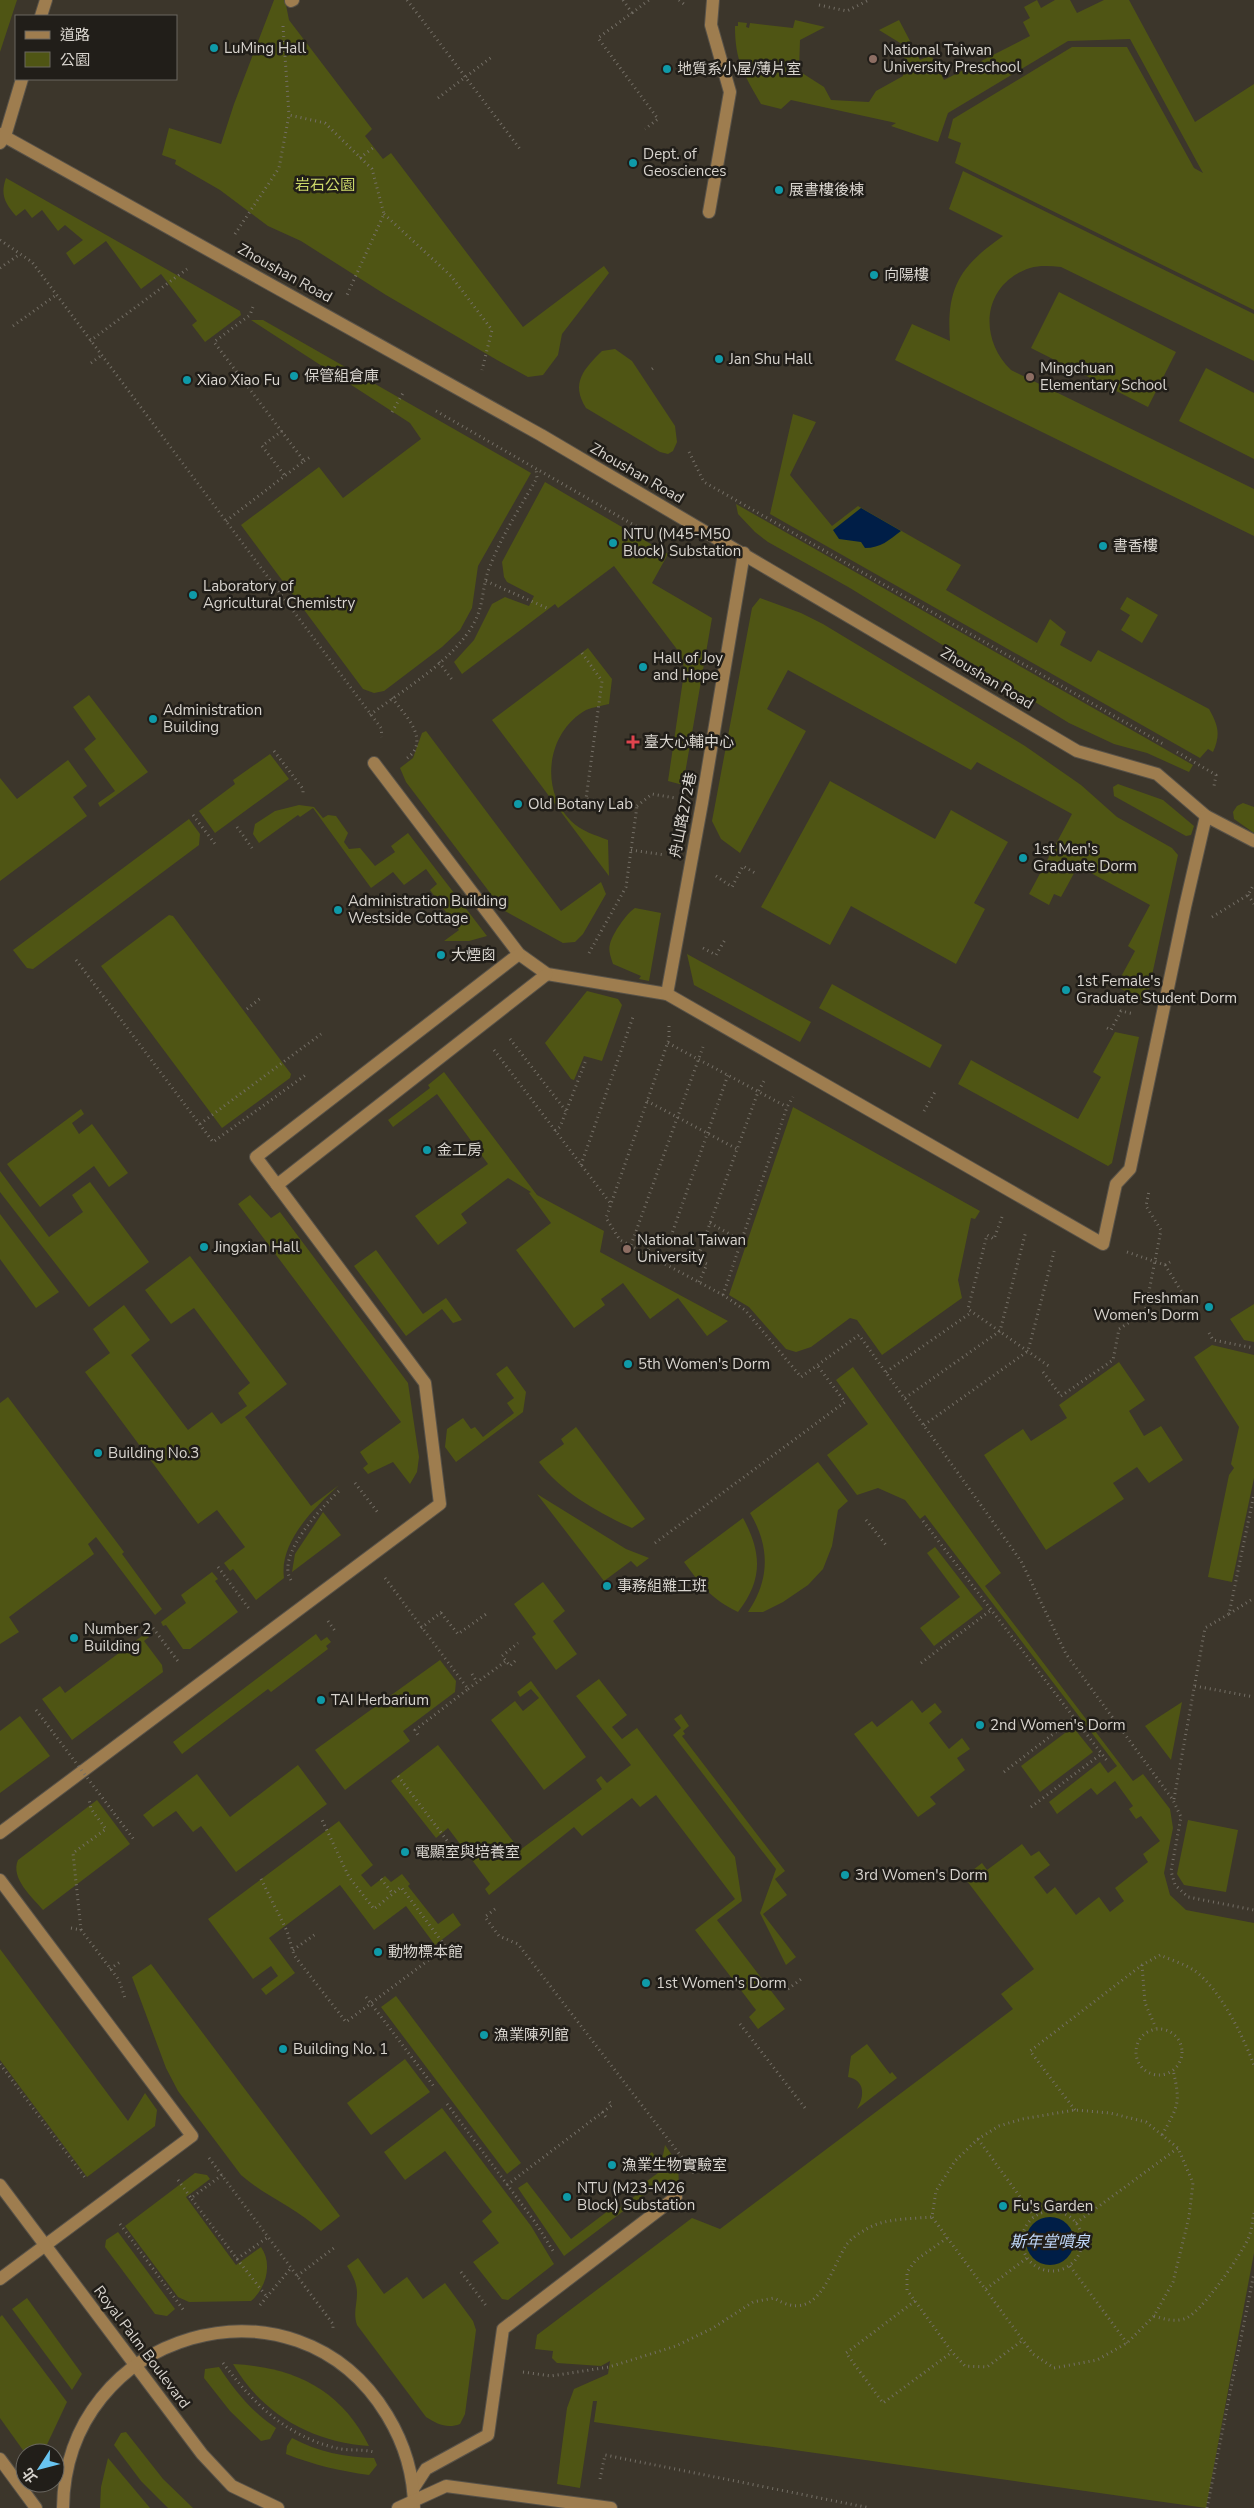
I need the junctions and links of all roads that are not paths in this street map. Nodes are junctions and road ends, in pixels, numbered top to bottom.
1 (46, 0) edge
2 (713, 0) edge
3 (41, 15) edge
4 (22, 80) edge
5 (2, 138) edge
6 (709, 212) dead end
7 (744, 553) junction
8 (374, 763) road end
9 (1206, 816) junction
10 (1254, 841) edge
11 (519, 954) junction
12 (547, 974) junction
13 (667, 994) junction
14 (276, 1185) junction
15 (0, 1833) edge
16 (0, 1880) edge
17 (0, 2185) edge
18 (676, 2197) dead end
19 (45, 2245) junction
20 (0, 2279) edge
21 (135, 2365) junction
22 (0, 2459) edge
23 (414, 2499) edge
24 (36, 2508) edge
25 (63, 2508) edge
26 (278, 2508) edge
27 (398, 2508) edge
28 (611, 2508) edge

1 - 3 street
2 - 6 street
4 - 5 street
5 - 7 street, Zhoushan Road
7 - 9 street, Zhoushan Road
7 - 13 street, 舟山路272巷
8 - 11 street
9 - 10 street, Zhoushan Road
9 - 13 street
11 - 12 street
11 - 14 street
12 - 13 street
12 - 14 street
14 - 15 street
16 - 19 street
17 - 19 street, Royal Palm Boulevard
18 - 23 street
19 - 20 street
19 - 21 street, Royal Palm Boulevard
21 - 23 street
21 - 25 street
21 - 26 street, Royal Palm Boulevard
22 - 24 street
23 - 27 street
23 - 28 street

